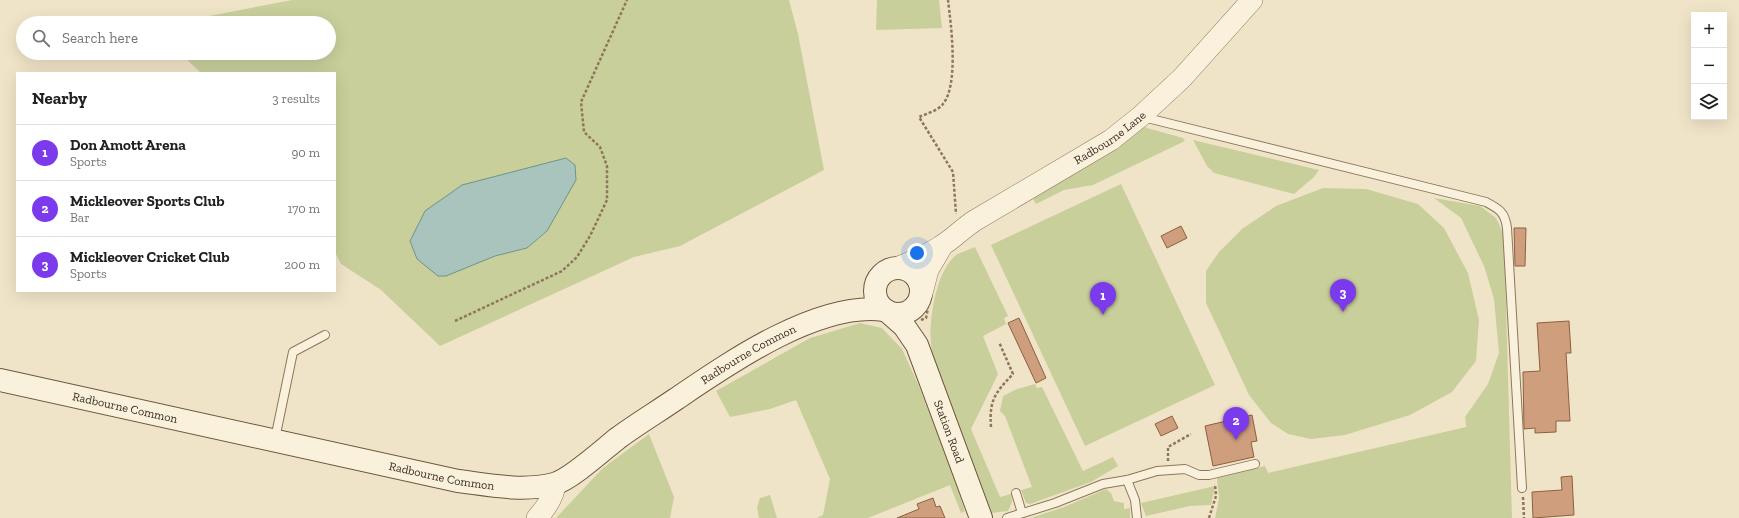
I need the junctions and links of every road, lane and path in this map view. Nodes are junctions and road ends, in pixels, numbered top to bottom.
1 (627, 0) edge
2 (948, 0) edge
3 (1252, 0) edge
4 (1141, 116) junction
5 (959, 231) junction
6 (943, 246) junction
7 (899, 267) junction
8 (877, 280) junction
9 (921, 297) junction
10 (886, 311) junction
11 (844, 312) junction
12 (454, 321) dead end
13 (325, 335) dead end
14 (999, 342) dead end
15 (917, 345) junction
16 (0, 380) edge
17 (992, 427) dead end
18 (1190, 434) dead end
19 (274, 440) junction
20 (1255, 464) dead end
21 (1168, 470) junction
22 (1214, 474) junction
23 (1127, 480) junction
24 (555, 484) junction
25 (1522, 488) joint
26 (1016, 493) dead end
27 (1022, 513) junction
28 (538, 518) edge
29 (981, 518) edge
30 (1007, 518) edge
31 (1137, 518) edge
32 (1209, 518) edge
33 (1524, 518) edge

1 - 12 path
2 - 5 path
3 - 4 street, Radbourne Lane
4 - 5 street, Radbourne Lane
4 - 25 lane
5 - 6 street, Radbourne Lane
6 - 7 street, Radbourne Lane
6 - 9 street, Radbourne Lane
7 - 8 main road
7 - 9 main road
8 - 10 main road
8 - 11 main road, Radbourne Common
9 - 10 main road
9 - 15 main road, Station Road
10 - 11 main road, Radbourne Common
10 - 15 main road, Station Road
11 - 24 main road, Radbourne Common
13 - 19 lane
14 - 17 path
15 - 29 main road, Station Road
16 - 19 main road, Radbourne Common
18 - 21 path
19 - 24 main road, Radbourne Common
20 - 22 lane
21 - 22 lane
21 - 23 lane
22 - 32 path
23 - 27 lane
23 - 31 lane
24 - 28 street
25 - 33 path
26 - 27 lane
27 - 30 lane

